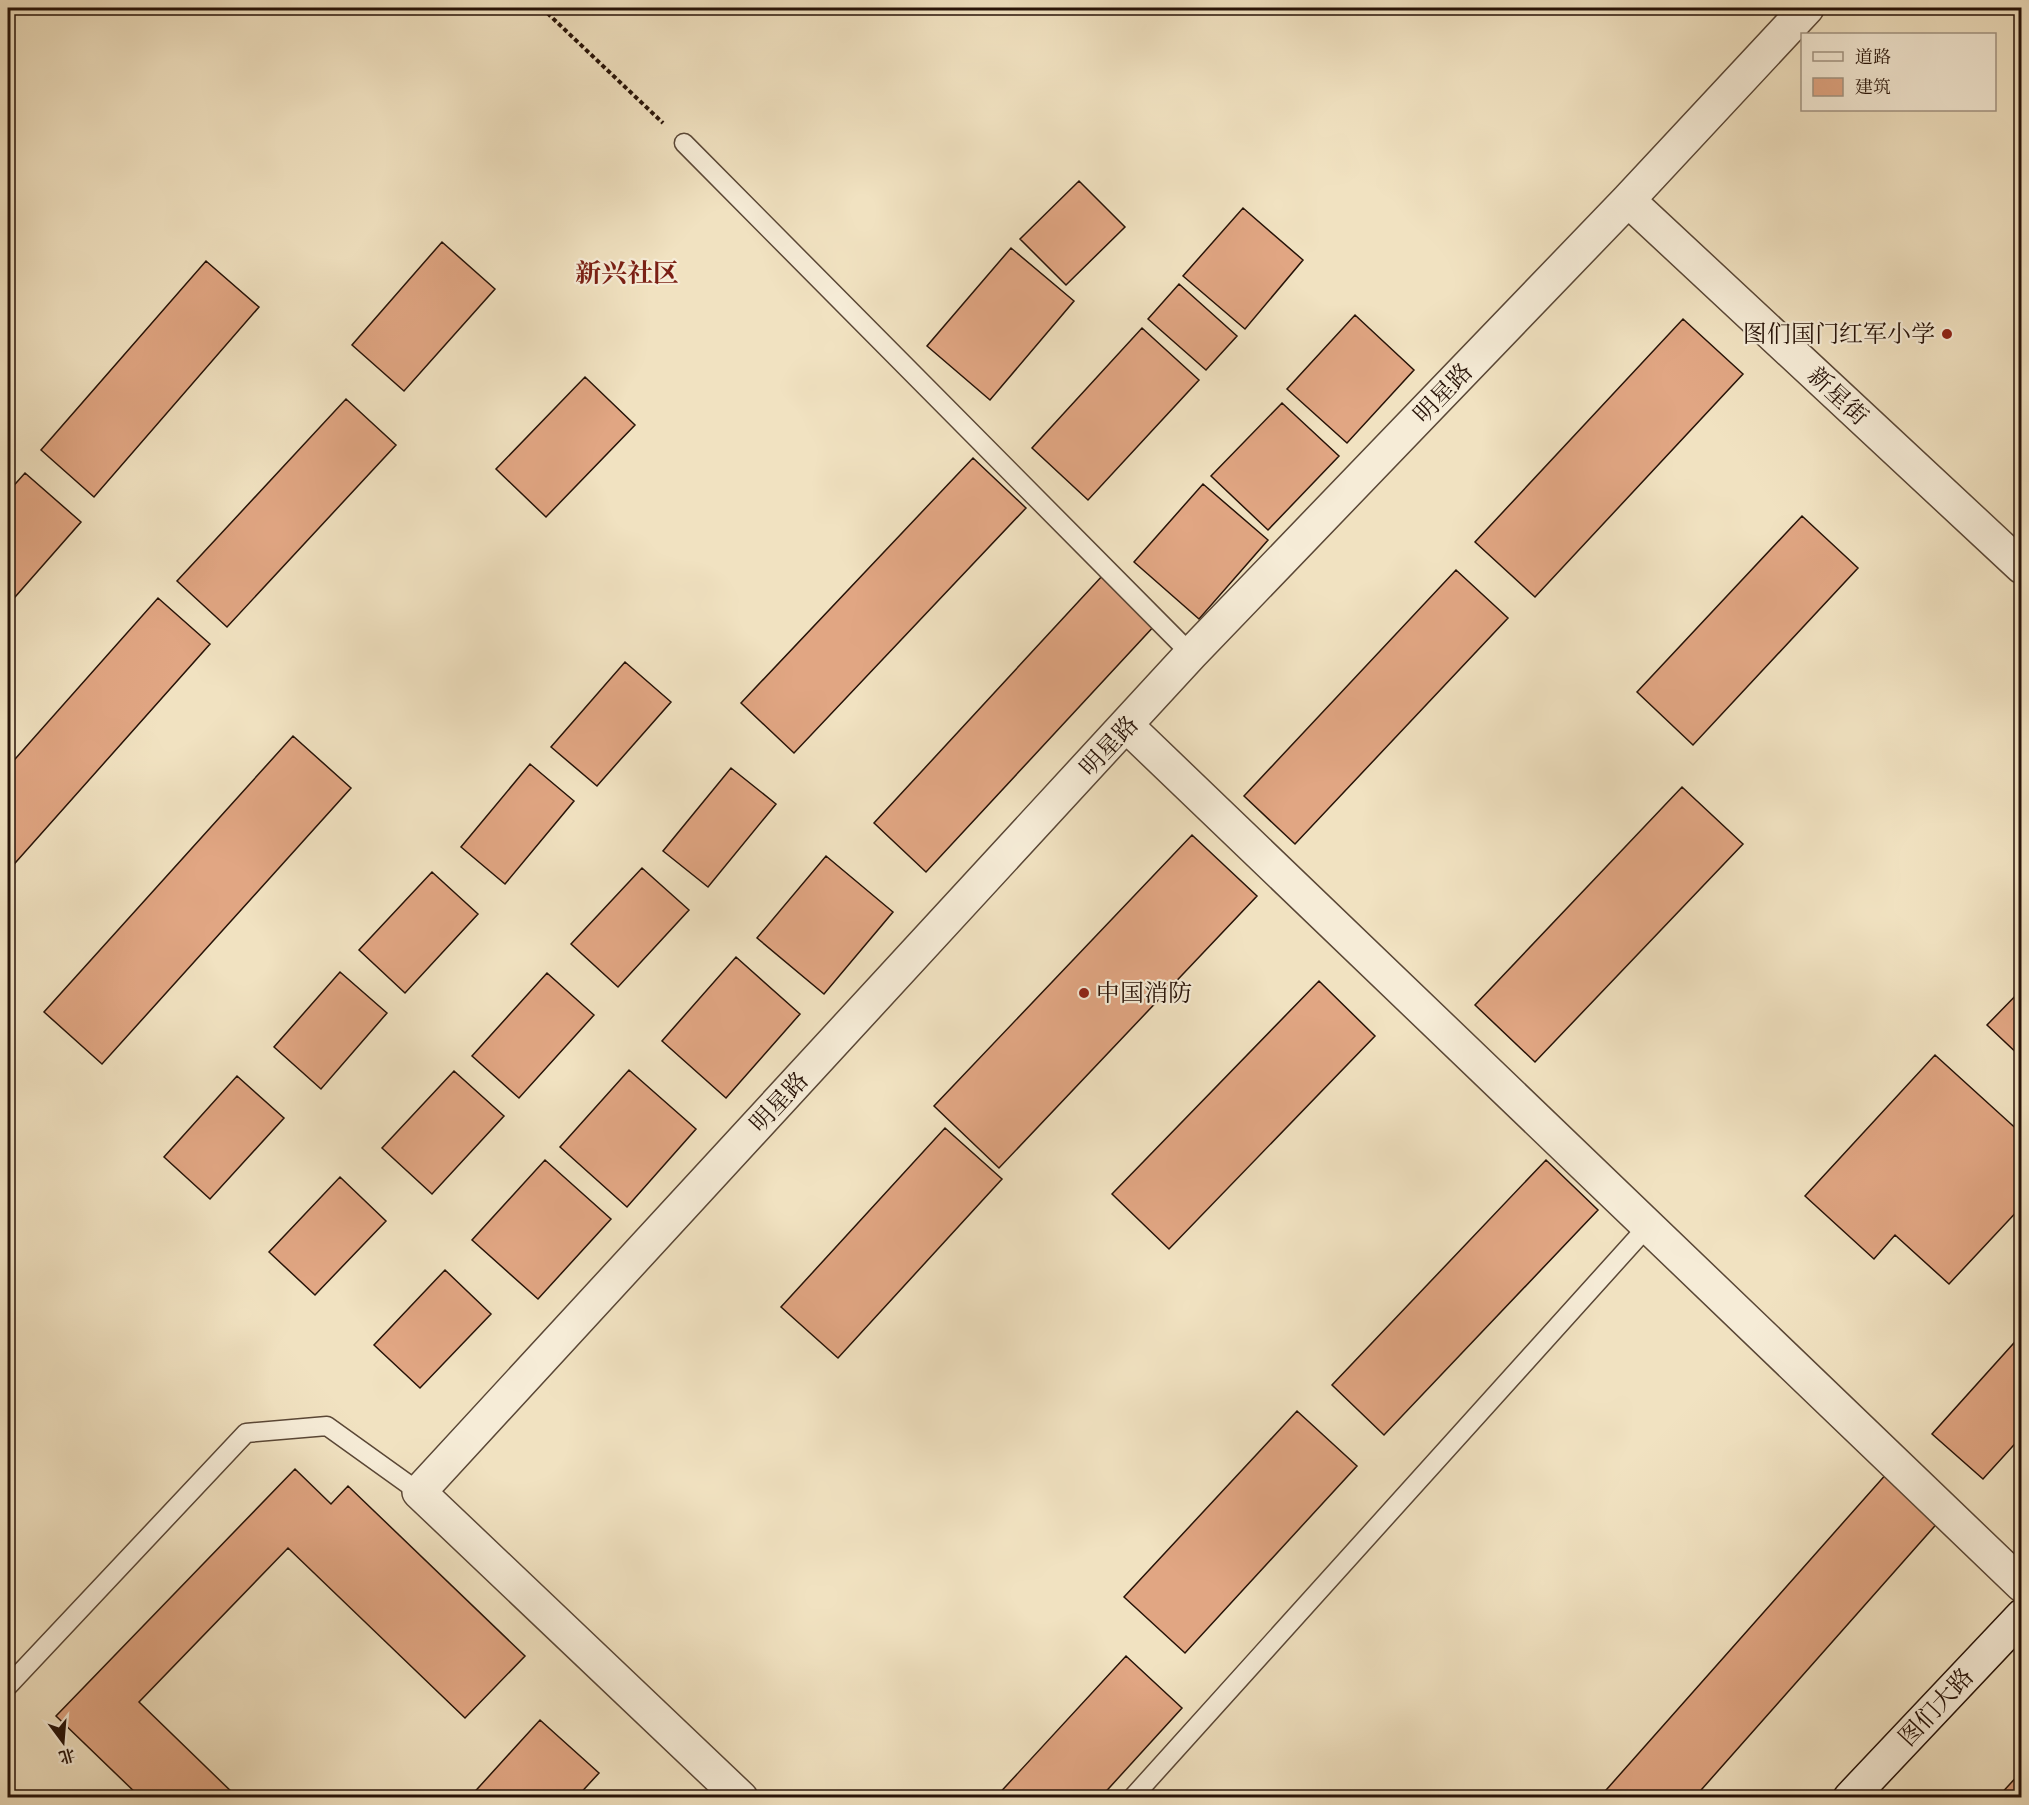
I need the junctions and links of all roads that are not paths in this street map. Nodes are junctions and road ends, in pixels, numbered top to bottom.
1 (1807, 8) edge
2 (684, 143) road end
3 (1628, 200) junction
4 (2022, 567) edge
5 (1191, 654) junction
6 (1127, 726) junction
7 (1648, 1226) junction
8 (419, 1492) junction
9 (2022, 1585) edge
10 (2022, 1616) edge
11 (8, 1686) edge
12 (741, 1797) edge
13 (1132, 1797) edge
14 (1850, 1797) edge

1 - 3 street, 明星路
2 - 5 lane
3 - 4 street, 新星街
3 - 5 street, 明星路
5 - 6 street, 明星路
6 - 7 street
6 - 8 street, 明星路
7 - 9 street
7 - 13 lane
8 - 11 lane
8 - 12 street
10 - 14 street, 图们大路

